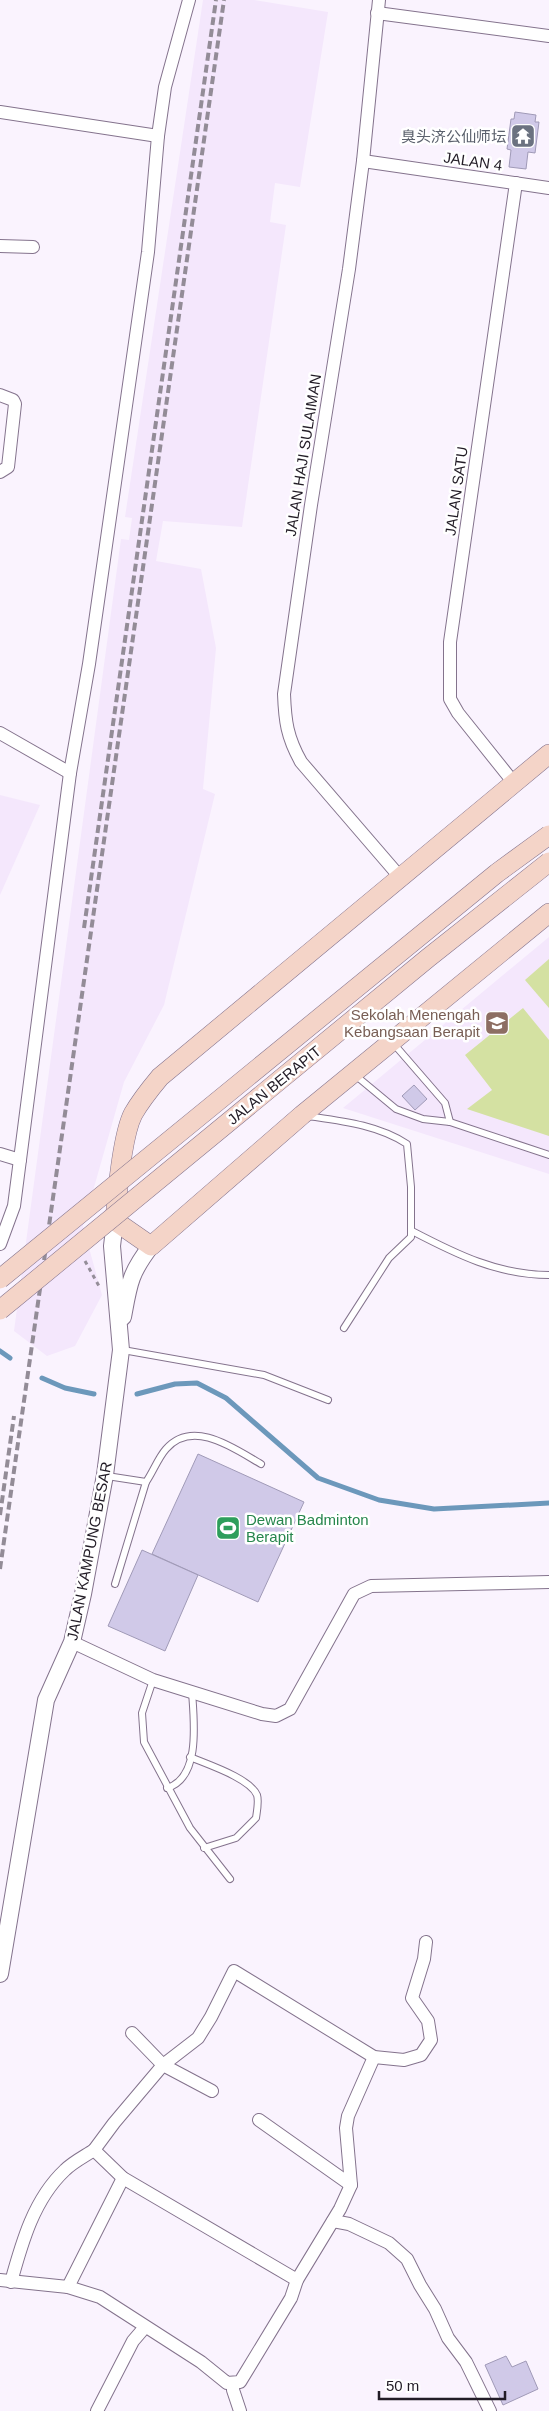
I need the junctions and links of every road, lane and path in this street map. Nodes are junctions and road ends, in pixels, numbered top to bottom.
1 (189, 0) edge
2 (379, 0) edge
3 (377, 13) junction
4 (549, 36) edge
5 (0, 112) edge
6 (158, 136) junction
7 (363, 161) junction
8 (516, 183) junction
9 (549, 188) edge
10 (0, 246) edge
11 (33, 247) dead end
12 (0, 395) edge
13 (0, 472) edge
14 (0, 733) edge
15 (549, 754) edge
16 (70, 773) junction
17 (514, 783) junction
18 (549, 835) edge
19 (549, 862) edge
20 (400, 877) junction
21 (549, 913) edge
22 (392, 1042) junction
23 (354, 1074) junction
24 (302, 1114) junction
25 (450, 1122) junction
26 (0, 1154) edge
27 (549, 1155) edge
28 (20, 1160) junction
29 (115, 1221) junction
30 (412, 1231) junction
31 (0, 1244) edge
32 (150, 1246) junction
33 (549, 1275) edge
34 (0, 1280) edge
35 (0, 1310) edge
36 (344, 1328) dead end
37 (121, 1329) junction
38 (121, 1350) junction
39 (328, 1400) dead end
40 (261, 1464) dead end
41 (105, 1475) junction
42 (146, 1482) junction
43 (549, 1582) edge
44 (115, 1584) dead end
45 (72, 1642) junction
46 (153, 1680) junction
47 (192, 1692) junction
48 (190, 1757) junction
49 (166, 1788) junction
50 (204, 1848) junction
51 (230, 1879) dead end
52 (426, 1942) dead end
53 (0, 1974) edge
54 (132, 2033) dead end
55 (374, 2057) junction
56 (163, 2065) junction
57 (212, 2090) dead end
58 (260, 2120) dead end
59 (94, 2150) junction
60 (123, 2178) junction
61 (352, 2184) junction
62 (334, 2221) junction
63 (297, 2280) junction
64 (6, 2281) edge
65 (68, 2287) junction
66 (145, 2327) junction
67 (233, 2384) junction
68 (93, 2410) edge
69 (240, 2411) edge
70 (490, 2411) edge

1 - 6 street
2 - 3 street, JALAN HAJI SULAIMAN
3 - 4 street
3 - 7 street, JALAN HAJI SULAIMAN
5 - 6 street
6 - 16 street
7 - 8 street, JALAN 4
7 - 20 street, JALAN HAJI SULAIMAN
8 - 9 street, JALAN 4
8 - 17 street, JALAN SATU
10 - 11 street
12 - 13 street
14 - 16 street
15 - 17 main road
16 - 28 street
17 - 20 main road
18 - 34 main road, bridge
19 - 35 main road, JALAN BERAPIT, bridge
20 - 29 main road
21 - 22 main road
22 - 23 main road
22 - 25 lane
23 - 24 main road
23 - 25 lane
24 - 30 lane
24 - 32 main road
25 - 27 lane
26 - 28 street
28 - 31 street
29 - 32 main road
29 - 37 street
30 - 33 lane
30 - 36 lane
32 - 37 street
37 - 38 street, JALAN KAMPUNG BESAR
38 - 39 lane
38 - 41 street, JALAN KAMPUNG BESAR
40 - 42 lane
41 - 42 lane
41 - 45 street, JALAN KAMPUNG BESAR
42 - 44 lane
43 - 47 street
45 - 46 street
45 - 53 street, JALAN KAMPUNG BESAR
46 - 47 street
46 - 49 lane
47 - 48 lane
48 - 49 lane
48 - 50 lane
49 - 50 lane
50 - 51 lane
52 - 55 street
54 - 56 street
55 - 56 street
55 - 61 street
56 - 57 street
56 - 59 street
58 - 61 street
59 - 60 street
59 - 64 street
60 - 63 street
60 - 65 street
61 - 62 street
62 - 63 street
62 - 70 street
63 - 67 street
64 - 65 street
65 - 66 street
66 - 67 street
66 - 68 street
67 - 69 street

